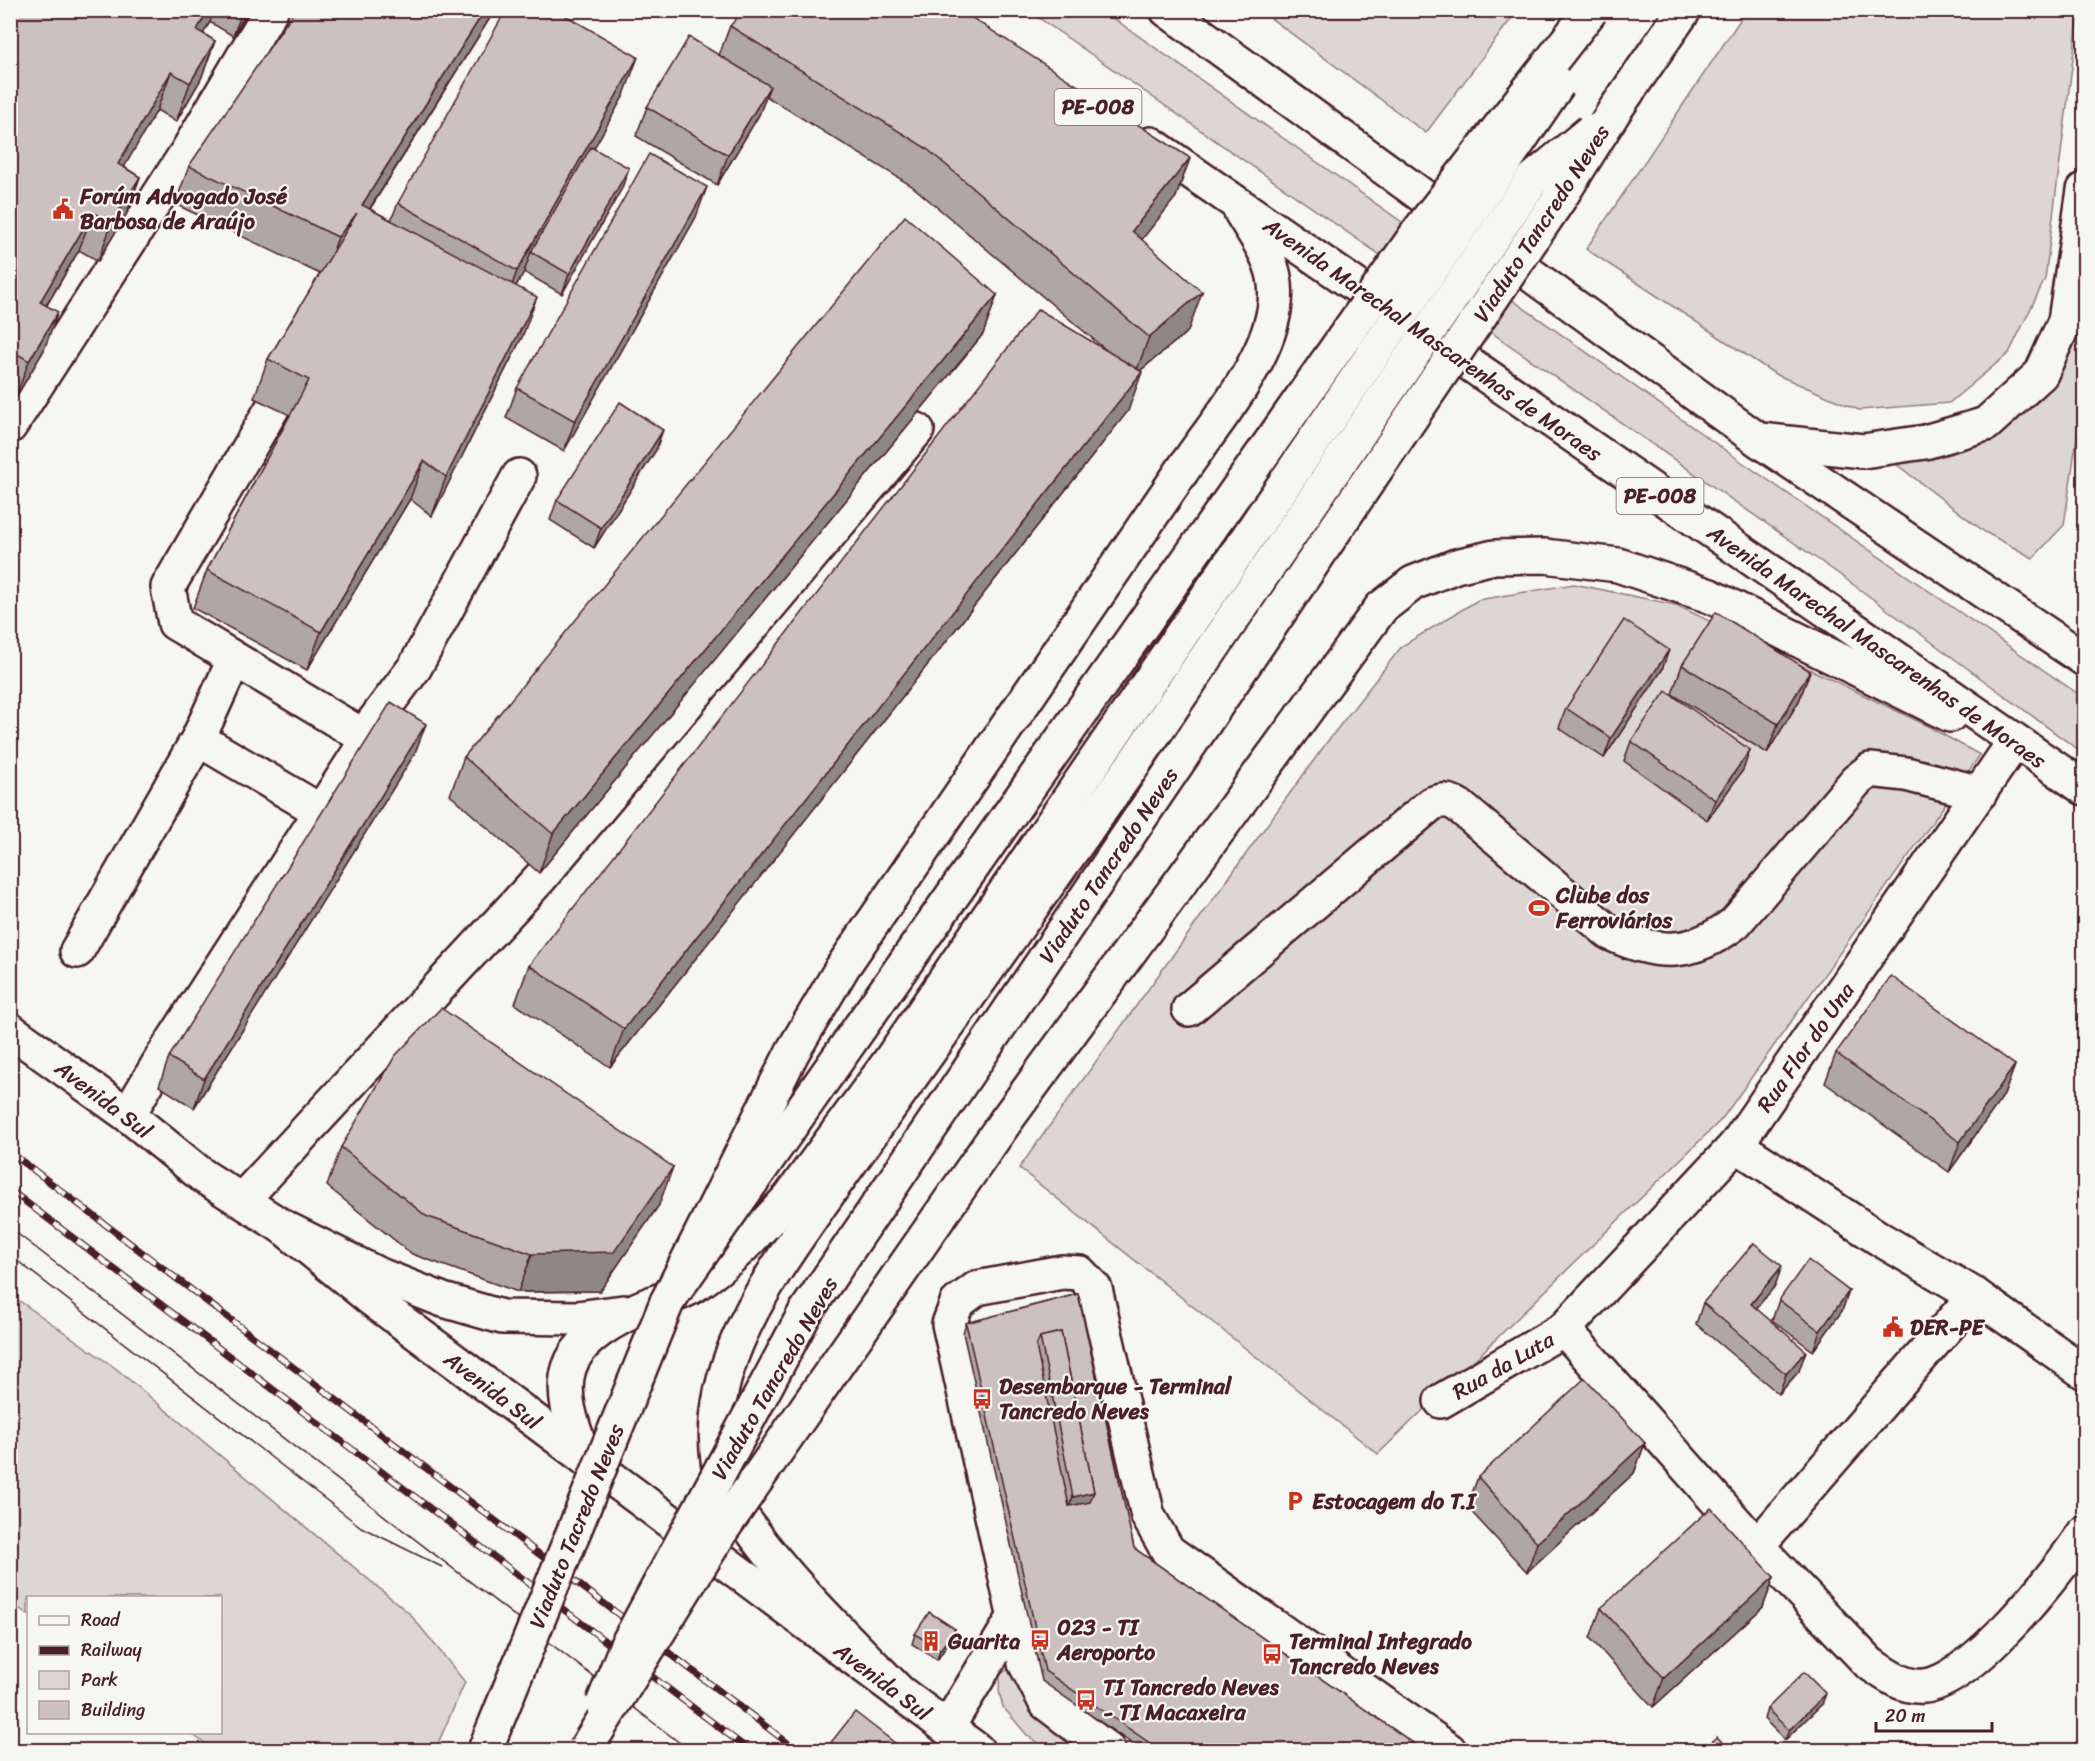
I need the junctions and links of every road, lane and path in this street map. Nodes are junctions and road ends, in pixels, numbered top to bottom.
1 (271, 10) edge
2 (506, 10) edge
3 (1167, 10) edge
4 (1591, 10) edge
5 (1602, 10) edge
6 (1684, 10) edge
7 (1615, 110) junction
8 (1127, 127) edge
9 (2085, 190) edge
10 (1236, 203) junction
11 (363, 250) edge
12 (273, 407) dead end
13 (10, 426) edge
14 (917, 430) edge
15 (1757, 440) junction
16 (519, 476) dead end
17 (2084, 657) edge
18 (234, 660) junction
19 (363, 736) junction
20 (198, 739) junction
21 (2015, 741) junction
22 (2085, 788) edge
23 (1980, 793) junction
24 (322, 812) junction
25 (77, 951) dead end
26 (1190, 1009) dead end
27 (10, 1030) edge
28 (128, 1115) junction
29 (1736, 1145) junction
30 (242, 1200) junction
31 (802, 1205) junction
32 (283, 1227) junction
33 (1975, 1296) junction
34 (652, 1306) junction
35 (1564, 1329) junction
36 (2085, 1372) edge
37 (1441, 1401) dead end
38 (585, 1458) junction
39 (2085, 1533) edge
40 (1757, 1546) junction
41 (1014, 1618) junction
42 (900, 1694) junction
43 (947, 1728) junction
44 (485, 1750) edge
45 (585, 1750) edge
46 (977, 1750) edge
47 (1108, 1750) edge
48 (1449, 1750) edge

1 - 13 main road
2 - 11 main road
3 - 15 main road
4 - 34 main road, bridge
5 - 31 main road, bridge
6 - 7 main road, Viaduto Tancredo Neves
7 - 31 main road, bridge
7 - 45 main road, Viaduto Tancredo Neves, bridge
8 - 10 main road, Avenida Marechal Mascarenhas de Moraes / PE-008
9 - 15 main road
10 - 21 main road, Avenida Marechal Mascarenhas de Moraes / PE-008
10 - 34 main road, bridge
12 - 18 main road
14 - 30 main road
15 - 17 main road
16 - 19 main road
18 - 19 main road
18 - 20 main road
19 - 24 main road
20 - 24 main road
20 - 25 main road
21 - 22 main road, Avenida Marechal Mascarenhas de Moraes / PE-008
21 - 23 main road, Rua Flor do Una
21 - 45 main road, bridge
23 - 26 main road
23 - 29 main road, Rua Flor do Una
24 - 28 main road
27 - 28 main road, Avenida Sul
28 - 30 main road, Avenida Sul
29 - 33 main road
29 - 35 main road, Rua Flor do Una
30 - 32 main road, Avenida Sul
31 - 34 main road
31 - 42 main road
32 - 34 main road
32 - 38 main road, Avenida Sul
33 - 36 main road
33 - 40 main road
34 - 38 main road
34 - 44 main road, Viaduto Tacredo Neves, bridge
35 - 37 main road, Rua da Luta
35 - 40 main road
38 - 42 main road, Avenida Sul
39 - 40 main road
41 - 43 main road
41 - 47 main road
41 - 48 main road
42 - 43 main road, Avenida Sul
43 - 46 main road, Avenida Sul

